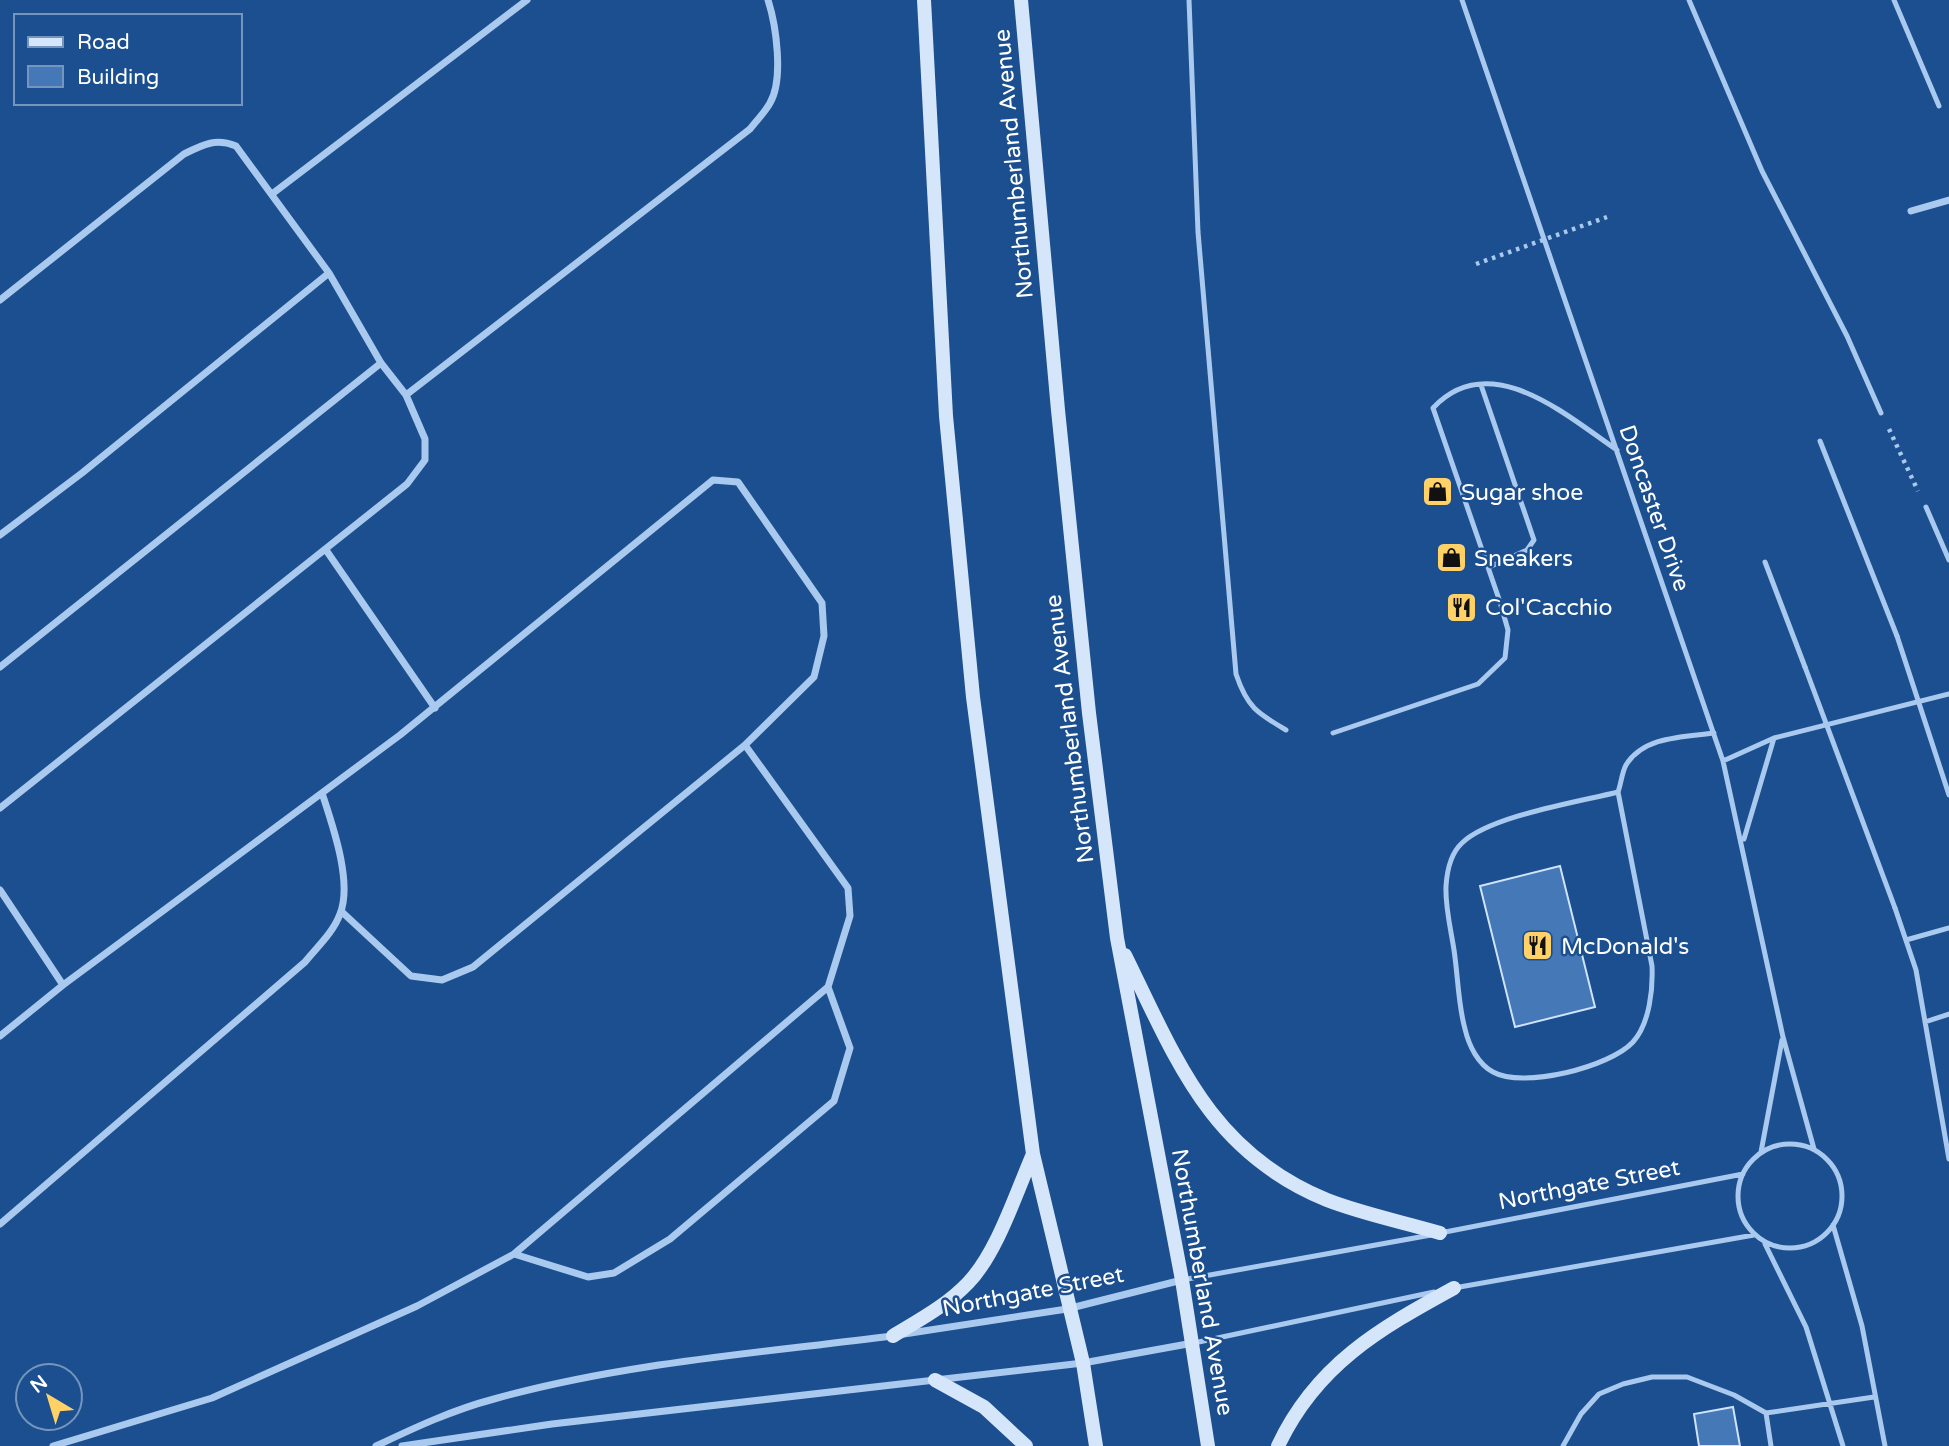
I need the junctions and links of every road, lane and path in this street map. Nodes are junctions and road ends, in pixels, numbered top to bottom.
1 (527, 0) edge
2 (768, 0) edge
3 (923, 0) edge
4 (1021, 0) edge
5 (1189, 0) edge
6 (1462, 0) edge
7 (1689, 0) edge
8 (1895, 0) edge
9 (1939, 106) dead end
10 (272, 194) junction
11 (1949, 200) edge
12 (1911, 211) dead end
13 (1607, 217) dead end
14 (1476, 264) dead end
15 (329, 273) junction
16 (0, 300) edge
17 (380, 363) junction
18 (1481, 385) junction
19 (406, 395) junction
20 (1881, 413) joint
21 (1821, 441) dead end
22 (1617, 450) junction
23 (1926, 508) joint
24 (0, 535) edge
25 (326, 550) junction
26 (1949, 560) edge
27 (1765, 562) dead end
28 (1489, 567) junction
29 (0, 667) edge
30 (1949, 694) edge
31 (435, 708) junction
32 (1286, 730) dead end
33 (1333, 733) dead end
34 (1714, 733) junction
35 (1774, 738) junction
36 (745, 745) junction
37 (1723, 761) junction
38 (1618, 792) junction
39 (322, 793) junction
40 (1949, 795) edge
41 (0, 808) edge
42 (1743, 843) junction
43 (0, 890) edge
44 (342, 912) junction
45 (1949, 928) edge
46 (1117, 938) junction
47 (1906, 940) junction
48 (63, 985) junction
49 (828, 986) junction
50 (1949, 1014) edge
51 (1925, 1022) junction
52 (0, 1037) edge
53 (1783, 1037) junction
54 (1949, 1103) edge
55 (1940, 1105) junction
56 (1814, 1149) junction
57 (1761, 1152) junction
58 (1034, 1154) junction
59 (1949, 1159) edge
60 (1743, 1174) junction
61 (0, 1224) edge
62 (1833, 1225) junction
63 (1440, 1233) junction
64 (1754, 1235) junction
65 (1765, 1244) junction
66 (514, 1254) junction
67 (1182, 1280) junction
68 (1454, 1288) junction
69 (1070, 1308) junction
70 (893, 1336) junction
71 (1194, 1343) junction
72 (1083, 1363) junction
73 (935, 1380) junction
74 (1874, 1397) junction
75 (1831, 1402) junction
76 (1766, 1413) junction
77 (53, 1446) edge
78 (376, 1446) edge
79 (402, 1446) edge
80 (1026, 1446) edge
81 (1096, 1446) edge
82 (1208, 1446) edge
83 (1278, 1446) edge
84 (1563, 1446) edge
85 (1771, 1446) edge
86 (1843, 1446) edge
87 (1885, 1446) edge

1 - 10 street
2 - 19 street
3 - 58 main road
4 - 46 main road, Northumberland Avenue
5 - 32 lane
6 - 22 lane, Doncaster Drive
7 - 20 lane
8 - 9 lane
10 - 15 street
10 - 16 street
11 - 12 street
13 - 14 path, bridge
15 - 17 street
15 - 24 street
17 - 19 street
17 - 29 street
18 - 22 lane
18 - 28 lane
18 - 28 lane
19 - 25 street
20 - 23 path
21 - 40 lane, bridge
22 - 34 lane, Doncaster Drive
23 - 26 lane
25 - 31 street
25 - 41 street
27 - 47 lane, bridge
28 - 33 lane
30 - 35 lane
31 - 36 street
31 - 39 street
34 - 37 lane, Doncaster Drive
34 - 38 lane
35 - 37 lane
35 - 42 lane
36 - 44 street
36 - 49 street
37 - 42 lane, Doncaster Drive
38 - 38 lane
39 - 44 street
39 - 48 street
42 - 53 lane, Doncaster Drive
43 - 48 street
44 - 61 street
45 - 47 lane
46 - 63 main road
46 - 67 main road, Northumberland Avenue
47 - 51 lane
48 - 52 street
49 - 66 street
49 - 66 street
50 - 51 lane
51 - 55 lane
53 - 56 lane, Doncaster Drive
53 - 57 lane, Doncaster Drive
54 - 55 lane
55 - 59 lane
56 - 57 lane
56 - 62 lane
57 - 60 lane
58 - 69 main road
58 - 70 main road
60 - 63 lane, Northgate Street
60 - 64 lane
62 - 65 lane
62 - 74 lane
63 - 67 lane, Northgate Street
64 - 65 lane
64 - 68 lane
65 - 75 lane
66 - 77 street
67 - 69 street, Northgate Street
67 - 71 main road, Northumberland Avenue
68 - 71 lane
68 - 83 main road
69 - 70 street, Northgate Street
69 - 72 main road
70 - 78 street, Northgate Street
71 - 72 street
71 - 82 main road, Northumberland Avenue
72 - 73 street
72 - 81 main road
73 - 79 street
73 - 80 main road
74 - 75 lane
74 - 87 lane
75 - 76 lane
75 - 86 lane
76 - 84 lane
76 - 85 lane

